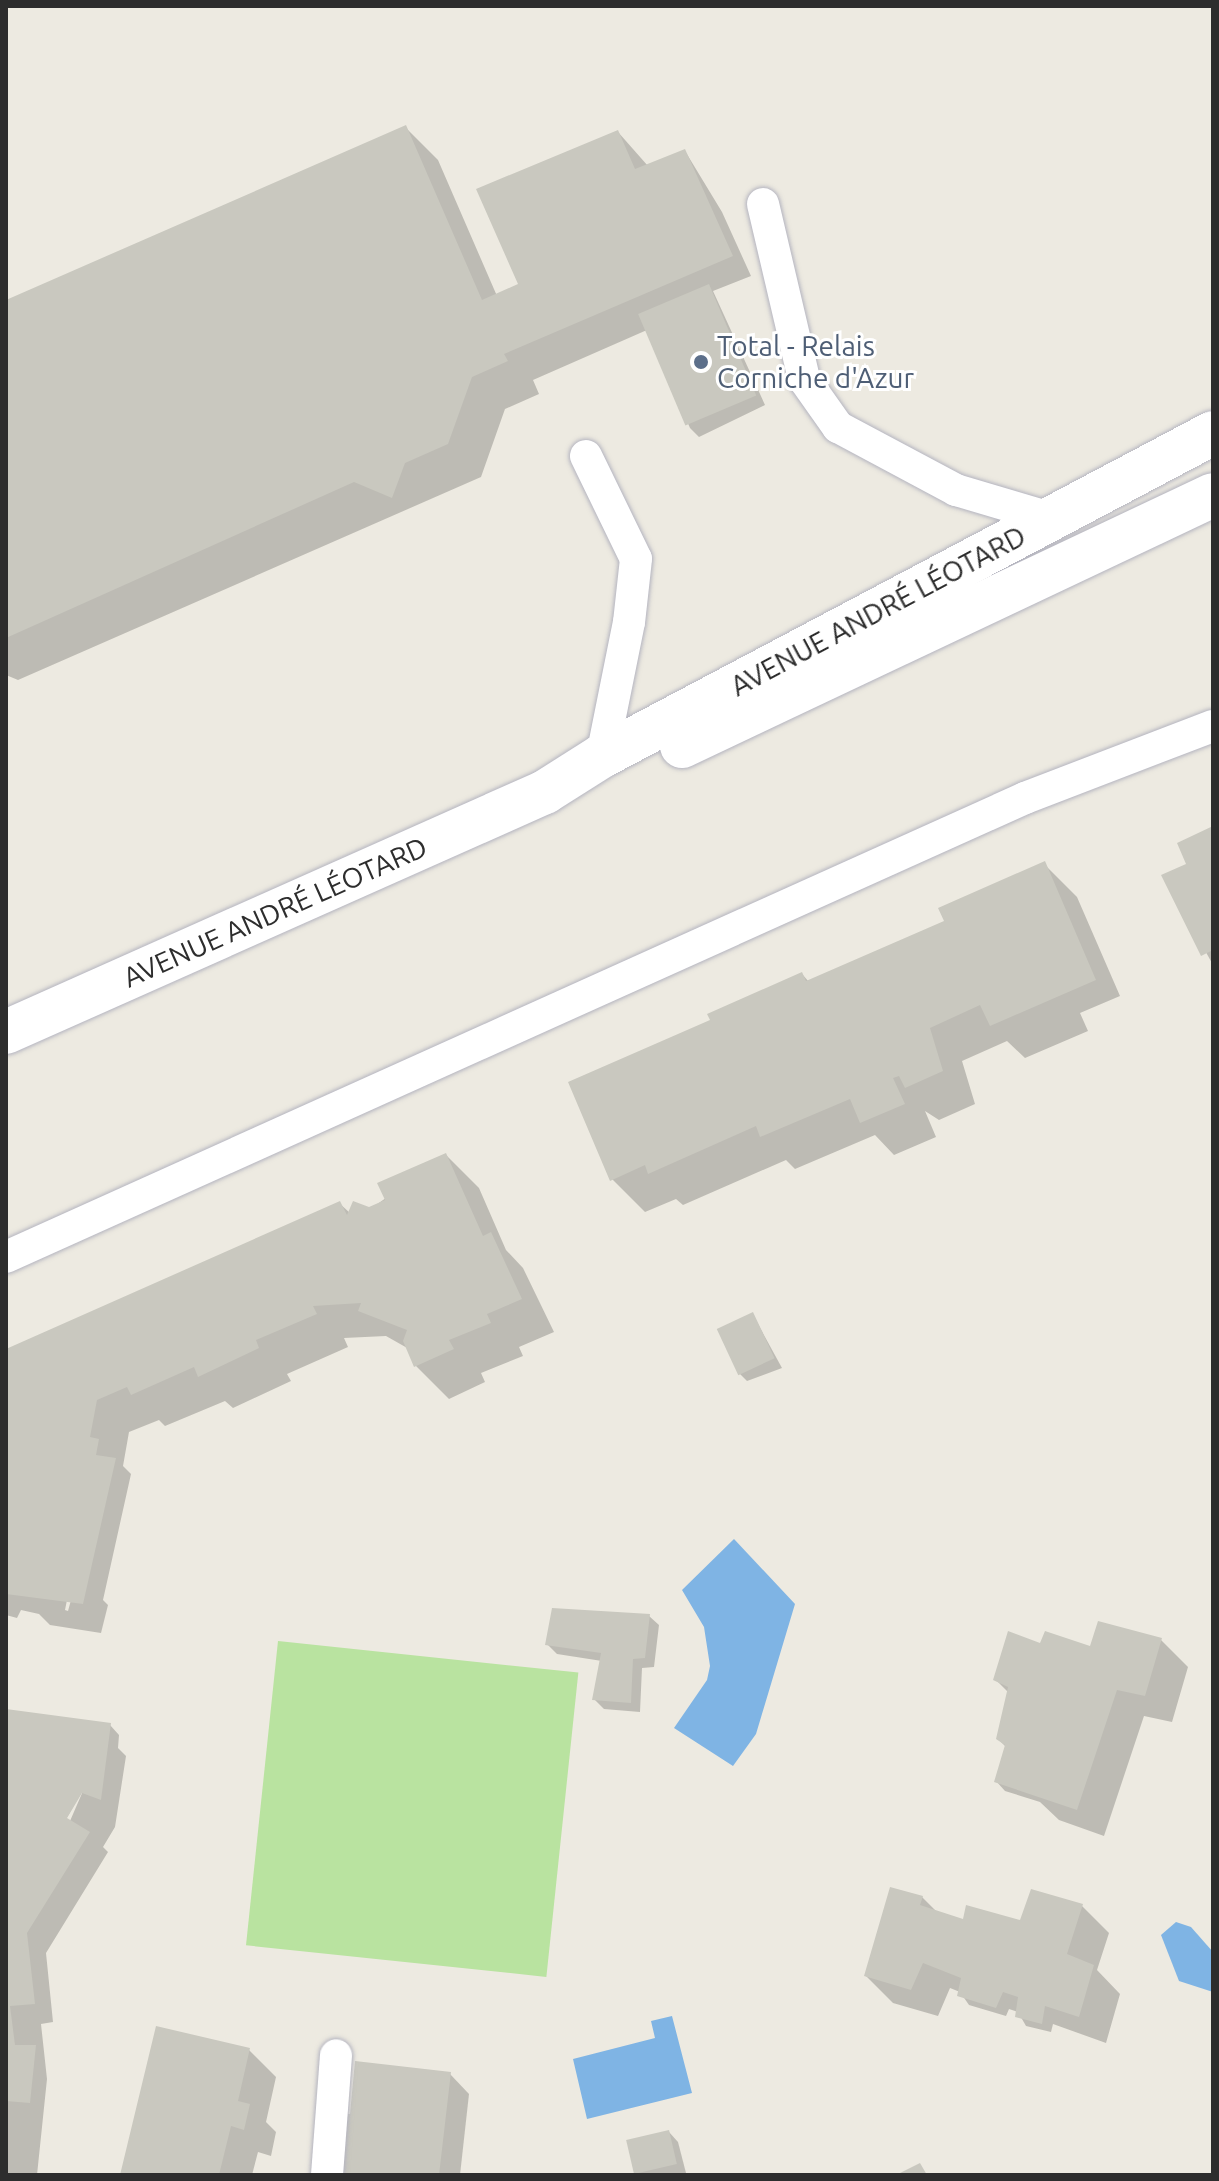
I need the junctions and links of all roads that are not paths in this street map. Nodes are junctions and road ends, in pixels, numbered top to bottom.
1 (763, 204) dead end
2 (1213, 433) edge
3 (586, 456) dead end
4 (1213, 495) edge
5 (1054, 519) junction
6 (1213, 726) edge
7 (602, 756) junction
8 (545, 792) junction
9 (6, 1032) edge
10 (6, 1257) edge
11 (336, 2055) dead end
12 (327, 2175) edge

1 - 5 lane
2 - 5 main road, AVENUE ANDRÉ LÉOTARD
3 - 7 lane
4 - 8 main road, AVENUE ANDRÉ LÉOTARD
5 - 7 main road, AVENUE ANDRÉ LÉOTARD
6 - 10 lane
7 - 8 main road, AVENUE ANDRÉ LÉOTARD
8 - 9 main road, AVENUE ANDRÉ LÉOTARD
11 - 12 lane

